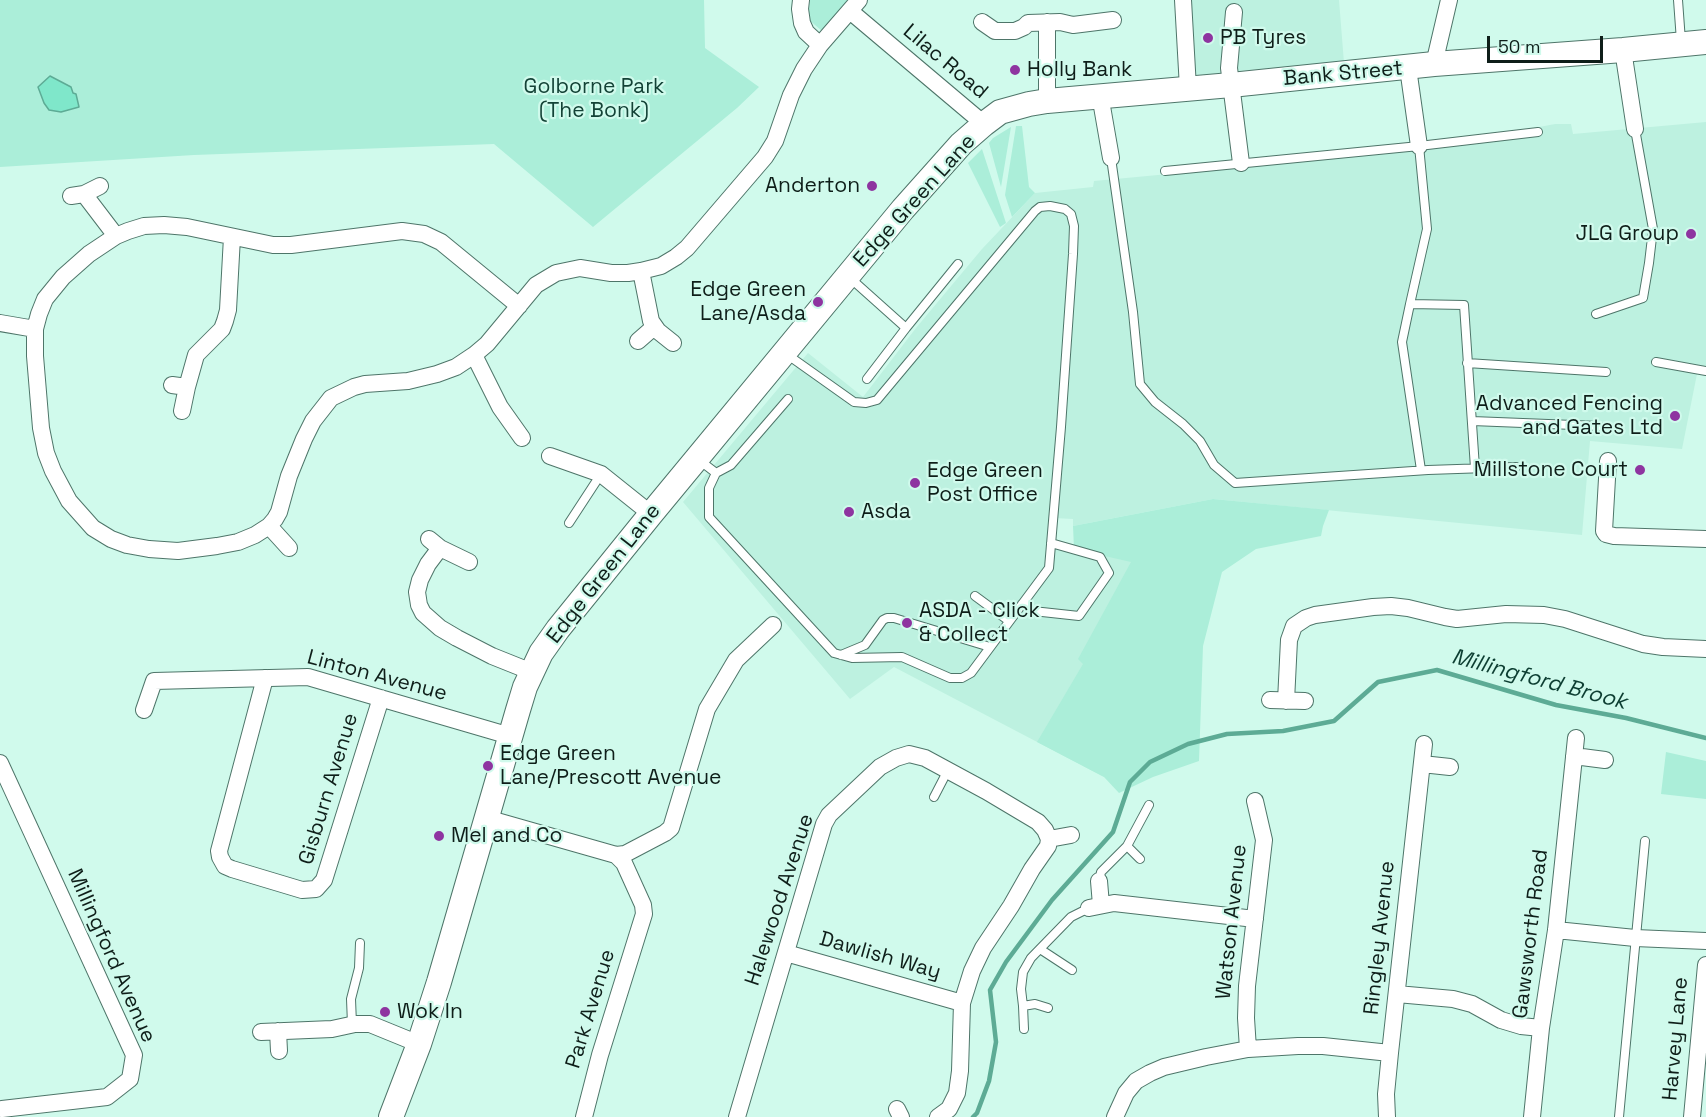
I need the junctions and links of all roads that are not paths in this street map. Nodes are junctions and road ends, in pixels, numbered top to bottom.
1 (801, 0) edge
2 (1183, 0) edge
3 (1449, 0) edge
4 (1678, 0) edge
5 (854, 5) edge
6 (1234, 12) dead end
7 (1113, 20) dead end
8 (982, 22) dead end
9 (1047, 22) junction
10 (1706, 42) edge
11 (1681, 44) junction
12 (820, 45) junction
13 (1623, 50) junction
14 (1434, 64) junction
15 (1408, 68) junction
16 (1231, 85) junction
17 (1188, 88) junction
18 (1100, 95) junction
19 (1047, 101) junction
20 (984, 124) junction
21 (1635, 129) joint
22 (1538, 132) dead end
23 (1419, 146) junction
24 (1111, 158) joint
25 (1241, 163) junction
26 (1165, 171) dead end
27 (100, 186) dead end
28 (116, 236) junction
29 (232, 237) junction
30 (958, 264) dead end
31 (640, 271) junction
32 (848, 277) junction
33 (1410, 304) junction
34 (519, 306) junction
35 (1596, 314) dead end
36 (0, 323) edge
37 (654, 327) junction
38 (906, 328) junction
39 (35, 329) junction
40 (638, 341) dead end
41 (673, 343) dead end
42 (784, 353) junction
43 (474, 355) junction
44 (1656, 362) dead end
45 (1467, 363) junction
46 (1706, 371) edge
47 (1606, 372) dead end
48 (867, 379) dead end
49 (788, 399) dead end
50 (182, 411) dead end
51 (1472, 421) junction
52 (1599, 426) dead end
53 (522, 438) dead end
54 (550, 456) dead end
55 (1608, 461) dead end
56 (707, 466) junction
57 (1516, 467) dead end
58 (1475, 468) junction
59 (1421, 470) junction
60 (601, 474) junction
61 (651, 514) junction
62 (569, 523) dead end
63 (269, 526) junction
64 (1706, 539) edge
65 (1052, 543) junction
66 (289, 548) dead end
67 (469, 562) dead end
68 (975, 596) dead end
69 (1022, 604) junction
70 (1009, 621) junction
71 (773, 625) dead end
72 (990, 647) junction
73 (1706, 649) edge
74 (842, 655) junction
75 (532, 672) junction
76 (265, 678) junction
77 (381, 698) junction
78 (1305, 701) dead end
79 (144, 710) dead end
80 (510, 736) junction
81 (1576, 738) dead end
82 (1425, 744) dead end
83 (1574, 756) junction
84 (1605, 760) dead end
85 (0, 763) edge
86 (1422, 764) junction
87 (1450, 767) dead end
88 (948, 770) junction
89 (934, 797) dead end
90 (1255, 801) dead end
91 (1149, 805) dead end
92 (486, 818) junction
93 (1071, 835) dead end
94 (1049, 839) junction
95 (1645, 841) dead end
96 (1127, 846) junction
97 (616, 855) junction
98 (1140, 859) dead end
99 (1099, 881) joint
100 (1158, 890) dead end
101 (1095, 907) junction
102 (1141, 911) junction
103 (1255, 919) junction
104 (1556, 930) junction
105 (1635, 938) junction
106 (1706, 941) edge
107 (360, 943) dead end
108 (1040, 949) junction
109 (786, 953) junction
110 (1706, 965) edge
111 (1072, 970) dead end
112 (1397, 994) junction
113 (962, 1003) junction
114 (1023, 1006) junction
115 (1048, 1008) dead end
116 (352, 1024) junction
117 (1541, 1028) junction
118 (1024, 1029) dead end
119 (278, 1031) junction
120 (261, 1032) dead end
121 (419, 1044) junction
122 (1248, 1049) junction
123 (279, 1051) dead end
124 (1390, 1053) junction
125 (1, 1109) edge
126 (392, 1117) edge
127 (584, 1117) edge
128 (737, 1117) edge
129 (938, 1117) edge
130 (1115, 1117) edge
131 (1387, 1117) edge
132 (1532, 1117) edge
133 (1618, 1117) edge
134 (1692, 1117) edge

1 - 12 street
2 - 17 street
3 - 14 street
4 - 11 lane
5 - 12 street
5 - 20 street, Lilac Road
6 - 16 street
7 - 9 street
8 - 9 street
9 - 19 street
10 - 11 street, Bank Street
11 - 13 street, Bank Street
12 - 31 street
13 - 14 street, Bank Street
13 - 21 street
14 - 15 street, Bank Street
15 - 16 street, Bank Street
15 - 23 street
16 - 17 street, Bank Street
16 - 25 street
17 - 18 street, Bank Street
18 - 19 street, Bank Street
18 - 24 street
19 - 20 street, Bank Street
20 - 32 street, Edge Green Lane
21 - 35 lane
22 - 23 lane
23 - 25 lane
23 - 33 lane
24 - 59 lane
25 - 26 lane
27 - 28 street
28 - 29 street
28 - 39 street
29 - 34 street
29 - 50 street
30 - 38 lane
31 - 34 street
31 - 37 street
32 - 38 lane
32 - 42 street, Edge Green Lane
33 - 45 lane
33 - 59 lane
34 - 43 street
36 - 39 street
37 - 40 street
37 - 41 street
38 - 48 lane
39 - 63 street
42 - 56 street, Edge Green Lane
42 - 65 lane
43 - 53 street
43 - 63 street
44 - 46 lane
45 - 47 lane
45 - 51 lane
49 - 56 lane
51 - 52 lane
51 - 58 lane
54 - 60 street
55 - 64 street
56 - 61 street, Edge Green Lane
56 - 74 lane
57 - 58 lane
58 - 59 lane
60 - 61 street
60 - 62 lane
61 - 75 street, Edge Green Lane
63 - 66 street
65 - 69 lane
65 - 69 lane
67 - 75 street
68 - 70 lane
69 - 70 lane
70 - 72 lane
71 - 97 street
72 - 74 lane
72 - 74 lane
73 - 78 street
75 - 80 street, Edge Green Lane
76 - 77 street, Linton Avenue
76 - 77 street, Gisburn Avenue
76 - 79 street, Linton Avenue
77 - 80 street, Linton Avenue
80 - 92 street, Edge Green Lane
81 - 83 street, Gawsworth Road
82 - 86 street, Ringley Avenue
83 - 84 street
83 - 104 street, Gawsworth Road
85 - 125 street, Millingford Avenue
86 - 87 street
86 - 112 street, Ringley Avenue
88 - 89 lane
88 - 94 street, Halewood Avenue
88 - 109 street, Halewood Avenue
90 - 103 street, Watson Avenue
91 - 96 lane
92 - 97 street
92 - 121 street, Edge Green Lane
93 - 94 street
94 - 113 street
95 - 105 lane
96 - 98 lane
96 - 99 lane
97 - 127 street, Park Avenue
99 - 101 street
100 - 102 street
101 - 102 street
101 - 108 lane
102 - 103 street
103 - 122 street, Watson Avenue
104 - 105 street
104 - 117 street, Gawsworth Road
105 - 106 street
105 - 133 lane
107 - 116 lane
108 - 111 lane
108 - 114 lane
109 - 113 street, Dawlish Way
109 - 128 street, Halewood Avenue
110 - 134 street, Harvey Lane
112 - 117 street
112 - 124 street, Ringley Avenue
113 - 129 street
114 - 115 lane
114 - 118 lane
116 - 119 street
116 - 121 street
117 - 132 street, Gawsworth Road
119 - 120 street
119 - 123 street
121 - 126 street, Edge Green Lane
122 - 124 street
122 - 130 street
124 - 131 street, Ringley Avenue

